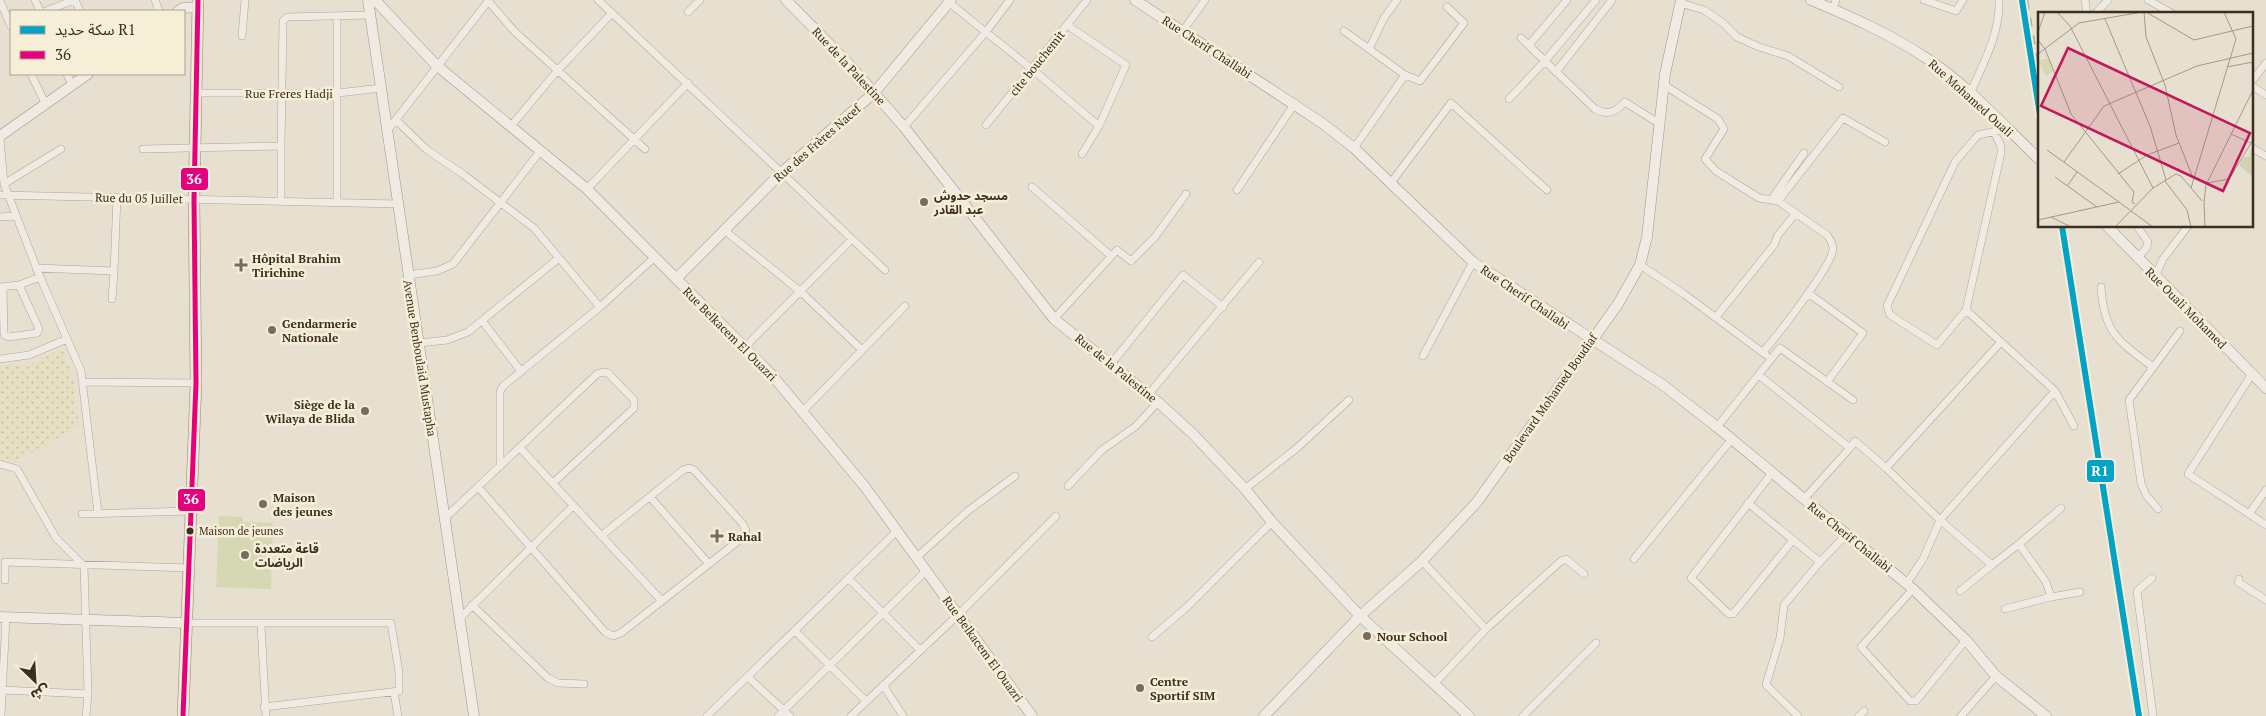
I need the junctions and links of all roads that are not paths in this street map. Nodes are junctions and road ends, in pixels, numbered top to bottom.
1 (74, 0) edge
2 (245, 0) edge
3 (368, 0) edge
4 (375, 0) edge
5 (598, 0) edge
6 (700, 0) edge
7 (786, 0) edge
8 (1010, 0) edge
9 (1087, 0) edge
10 (1135, 0) edge
11 (1204, 0) edge
12 (1397, 0) edge
13 (1567, 0) edge
14 (1596, 0) edge
15 (1612, 0) edge
16 (1811, 0) edge
17 (1924, 0) edge
18 (1963, 0) edge
19 (1999, 0) edge
20 (2108, 0) edge
21 (2148, 0) edge
22 (0, 1) edge
23 (489, 1) edge
24 (948, 1) edge
25 (64, 2) edge
26 (1681, 2) edge
27 (198, 3) edge
28 (1834, 5) edge
29 (1447, 8) dead end
30 (48, 10) edge
31 (179, 10) edge
32 (612, 12) junction
33 (688, 12) dead end
34 (2097, 12) edge
35 (2169, 12) edge
36 (371, 15) junction
37 (337, 16) junction
38 (10, 25) edge
39 (1067, 25) junction
40 (1344, 31) dead end
41 (1182, 32) junction
42 (985, 33) junction
43 (242, 36) dead end
44 (1521, 38) dead end
45 (1529, 46) junction
46 (1370, 47) junction
47 (1545, 61) junction
48 (2266, 63) edge
49 (436, 65) junction
50 (1032, 69) junction
51 (557, 71) junction
52 (1556, 72) junction
53 (32, 75) edge
54 (67, 75) edge
55 (87, 75) edge
56 (1405, 75) junction
57 (2254, 78) edge
58 (688, 83) junction
59 (72, 85) junction
60 (1664, 85) junction
61 (1839, 87) dead end
62 (2254, 87) edge
63 (381, 88) junction
64 (196, 93) junction
65 (282, 93) junction
66 (338, 93) junction
67 (874, 93) junction
68 (1970, 94) junction
69 (2266, 96) edge
70 (1509, 99) dead end
71 (44, 103) junction
72 (1295, 103) junction
73 (396, 120) junction
74 (1660, 124) junction
75 (986, 125) dead end
76 (511, 126) junction
77 (1099, 126) junction
78 (904, 127) junction
79 (2006, 129) junction
80 (387, 131) junction
81 (1994, 132) junction
82 (0, 137) edge
83 (635, 141) junction
84 (1884, 142) dead end
85 (281, 146) junction
86 (196, 148) junction
87 (1354, 148) junction
88 (60, 149) dead end
89 (143, 149) dead end
90 (645, 149) dead end
91 (541, 150) junction
92 (1804, 153) dead end
93 (1082, 154) dead end
94 (2038, 158) edge
95 (782, 172) junction
96 (4, 184) junction
97 (1390, 184) junction
98 (1032, 187) dead end
99 (587, 189) junction
100 (1237, 190) dead end
101 (1547, 190) dead end
102 (1186, 194) dead end
103 (4, 195) edge
104 (117, 198) junction
105 (194, 200) junction
106 (1775, 201) junction
107 (281, 202) junction
108 (501, 202) junction
109 (337, 203) junction
110 (398, 204) junction
111 (1796, 213) junction
112 (16, 216) junction
113 (0, 218) edge
114 (2109, 228) edge
115 (2138, 228) edge
116 (2187, 228) edge
117 (724, 230) junction
118 (852, 239) junction
119 (1111, 256) junction
120 (655, 257) junction
121 (559, 258) junction
122 (2137, 259) junction
123 (1259, 262) dead end
124 (1473, 262) junction
125 (1640, 265) junction
126 (36, 268) junction
127 (884, 270) dead end
128 (114, 271) junction
129 (408, 275) junction
130 (40, 277) junction
131 (2155, 277) junction
132 (676, 279) junction
133 (19, 285) junction
134 (1, 287) edge
135 (2101, 287) dead end
136 (800, 292) junction
137 (1808, 293) junction
138 (112, 299) dead end
139 (905, 306) dead end
140 (600, 307) junction
141 (1223, 307) junction
142 (1966, 310) junction
143 (1716, 317) junction
144 (1054, 319) junction
145 (482, 322) junction
146 (2180, 331) dead end
147 (67, 339) junction
148 (1590, 340) junction
149 (2002, 342) junction
150 (419, 343) junction
151 (745, 347) junction
152 (862, 350) junction
153 (1763, 352) junction
154 (1423, 356) dead end
155 (0, 359) edge
156 (1772, 359) junction
157 (1111, 364) junction
158 (2153, 367) junction
159 (520, 370) junction
160 (2252, 374) junction
161 (1760, 376) junction
162 (83, 382) junction
163 (1827, 382) junction
164 (196, 384) junction
165 (2266, 388) edge
166 (2056, 391) junction
167 (1148, 395) junction
168 (1349, 400) dead end
169 (1853, 400) dead end
170 (1158, 402) junction
171 (803, 411) junction
172 (2074, 426) dead end
173 (1717, 427) junction
174 (1731, 440) junction
175 (520, 448) junction
176 (1850, 448) junction
177 (0, 464) edge
178 (500, 466) junction
179 (1886, 468) junction
180 (1772, 473) junction
181 (1015, 476) dead end
182 (553, 484) junction
183 (1068, 486) dead end
184 (478, 487) junction
185 (1245, 489) junction
186 (2266, 490) edge
187 (650, 497) junction
188 (1804, 499) junction
189 (2258, 501) junction
190 (1748, 503) junction
191 (573, 506) junction
192 (2266, 506) edge
193 (2061, 508) dead end
194 (2158, 509) dead end
195 (192, 511) junction
196 (82, 514) dead end
197 (98, 514) junction
198 (2248, 514) junction
199 (1056, 516) dead end
200 (445, 518) junction
201 (1940, 520) junction
202 (1272, 522) junction
203 (2266, 525) edge
204 (896, 531) junction
205 (1846, 535) junction
206 (601, 536) junction
207 (1793, 540) junction
208 (2019, 544) junction
209 (530, 547) junction
210 (917, 557) junction
211 (1634, 559) dead end
212 (1422, 561) junction
213 (1820, 562) junction
214 (708, 564) junction
215 (1992, 565) junction
216 (84, 566) junction
217 (190, 568) junction
218 (927, 570) junction
219 (1584, 574) dead end
220 (848, 578) junction
221 (2152, 578) dead end
222 (2238, 579) dead end
223 (5, 580) dead end
224 (1910, 586) junction
225 (1960, 591) dead end
226 (2080, 592) dead end
227 (2051, 597) junction
228 (2266, 600) edge
229 (662, 601) junction
230 (472, 605) junction
231 (2005, 610) dead end
232 (882, 612) junction
233 (959, 614) junction
234 (1360, 616) junction
235 (3, 617) edge
236 (85, 619) junction
237 (459, 619) junction
238 (188, 623) junction
239 (261, 625) junction
240 (1486, 629) junction
241 (795, 631) junction
242 (1152, 637) dead end
243 (1966, 640) junction
244 (1596, 643) dead end
245 (920, 650) junction
246 (829, 664) junction
247 (1996, 676) junction
248 (748, 677) junction
249 (584, 684) dead end
250 (883, 685) junction
251 (1433, 685) junction
252 (2, 690) junction
253 (394, 692) junction
254 (88, 694) junction
255 (866, 701) junction
256 (264, 707) junction
257 (784, 710) junction
258 (1, 716) edge
259 (86, 716) edge
260 (183, 716) edge
261 (266, 716) edge
262 (398, 716) edge
263 (474, 716) edge
264 (707, 716) edge
265 (778, 716) edge
266 (790, 716) edge
267 (850, 716) edge
268 (903, 716) edge
269 (1032, 716) edge
270 (1264, 716) edge
271 (1469, 716) edge
272 (1522, 716) edge
273 (1798, 716) edge
274 (1961, 716) edge
275 (2046, 716) edge
276 (2153, 716) edge

1 - 25 street
2 - 43 street
3 - 36 street, Avenue Benboulaid Mustapha
4 - 49 street, Rue Belkacem El Ouazri
5 - 32 street
6 - 33 street
7 - 67 street, Rue de la Palestine
8 - 42 street
9 - 39 street, cite bouchemit
10 - 41 street, Rue Cherif Challabi
11 - 41 street
12 - 46 street
13 - 45 street
14 - 47 street
15 - 52 street
16 - 28 street, Rue Mohamed Ouali
17 - 18 street
19 - 68 street
20 - 34 street
21 - 35 street
22 - 38 street
23 - 49 street
23 - 51 street
24 - 42 street
24 - 67 street, Rue des Frères Nacef
25 - 30 street
26 - 60 street, Boulevard Mohamed Boudiaf
26 - 61 street
27 - 31 street
27 - 64 main road
28 - 68 street, Rue Mohamed Ouali
29 - 56 street
32 - 51 street
32 - 58 street
36 - 37 street
36 - 63 street, Avenue Benboulaid Mustapha
37 - 65 street
37 - 66 street
39 - 50 street, cite bouchemit
39 - 77 street
40 - 46 street
41 - 72 street, Rue Cherif Challabi
42 - 50 street
42 - 78 street
44 - 45 street
45 - 47 street
46 - 56 street
47 - 52 street
47 - 70 street
48 - 57 street
49 - 73 street
49 - 76 street, Rue Belkacem El Ouazri
50 - 75 street, cite bouchemit
50 - 77 street
51 - 76 street
51 - 83 street
52 - 74 street
53 - 71 street
54 - 59 street
55 - 59 street
56 - 87 street
58 - 83 street
58 - 95 street
59 - 71 street
60 - 74 street, Boulevard Mohamed Boudiaf
60 - 106 street
62 - 69 street
63 - 66 street, Rue Freres Hadji
63 - 80 street, Avenue Benboulaid Mustapha
64 - 65 street, Rue Freres Hadji
64 - 86 main road
65 - 66 street, Rue Freres Hadji
65 - 85 street
66 - 109 street
67 - 78 street, Rue de la Palestine
67 - 95 street, Rue des Frères Nacef
68 - 79 street, Rue Mohamed Ouali
71 - 82 street
72 - 87 street, Rue Cherif Challabi
72 - 100 street
73 - 80 street
73 - 108 street
74 - 125 street, Boulevard Mohamed Boudiaf
76 - 91 street, Rue Belkacem El Ouazri
77 - 93 street
78 - 144 street, Rue de la Palestine
79 - 81 street
79 - 94 street, Rue Mohamed Ouali
80 - 110 street, Avenue Benboulaid Mustapha
81 - 142 street
81 - 142 street
82 - 96 street
83 - 90 street
83 - 99 street
84 - 106 street
85 - 86 street
85 - 107 street
86 - 89 street
86 - 105 main road
87 - 97 street, Rue Cherif Challabi
88 - 96 street
91 - 99 street, Rue Belkacem El Ouazri
91 - 108 street
92 - 106 street
95 - 117 street, Rue des Frères Nacef
95 - 118 street
96 - 103 street
97 - 101 street
97 - 124 street, Rue Cherif Challabi
98 - 119 street
99 - 120 street, Rue Belkacem El Ouazri
102 - 119 street
103 - 104 street, Rue du 05 Juillet
103 - 112 street
104 - 105 street, Rue du 05 Juillet
104 - 128 street
105 - 107 street, Rue du 05 Juillet
105 - 164 main road
106 - 111 street
107 - 109 street, Rue du 05 Juillet
108 - 121 street
108 - 129 street
109 - 110 street, Rue du 05 Juillet
110 - 129 street, Avenue Benboulaid Mustapha
111 - 137 street
111 - 143 street
112 - 113 street
112 - 126 street
114 - 122 street, Rue Ouali Mohamed
115 - 122 street
116 - 131 street
117 - 132 street, Rue des Frères Nacef
117 - 136 street
118 - 127 street
118 - 136 street
119 - 144 street
120 - 132 street, Rue Belkacem El Ouazri
120 - 140 street
121 - 140 street
121 - 145 street
122 - 131 street, Rue Ouali Mohamed
123 - 141 street
124 - 148 street, Rue Cherif Challabi
124 - 154 street
125 - 143 street
125 - 148 street, Boulevard Mohamed Boudiaf
126 - 128 street
126 - 130 street
128 - 138 street
129 - 150 street, Avenue Benboulaid Mustapha
130 - 133 street
130 - 147 street
131 - 160 street, Rue Ouali Mohamed
132 - 151 street, Rue Belkacem El Ouazri
133 - 134 street
133 - 134 street
135 - 158 street
136 - 151 street
136 - 152 street
137 - 153 street
137 - 163 street
139 - 152 street
140 - 159 street
141 - 157 street
141 - 167 street
142 - 149 street
143 - 153 street
144 - 157 street, Rue de la Palestine
145 - 150 street
145 - 159 street
146 - 158 street
147 - 155 street
147 - 162 street
148 - 173 street, Rue Cherif Challabi
148 - 212 street, Boulevard Mohamed Boudiaf
149 - 166 street
149 - 179 street
150 - 200 street, Avenue Benboulaid Mustapha
151 - 171 street, Rue Belkacem El Ouazri
152 - 171 street
153 - 156 street
156 - 161 street
156 - 163 street
157 - 167 street, Rue de la Palestine
158 - 194 street
159 - 178 street
160 - 165 street, Rue Ouali Mohamed
160 - 198 street
161 - 173 street
161 - 176 street
162 - 164 street
162 - 197 street
163 - 169 street
164 - 195 main road
166 - 172 street
166 - 201 street
167 - 170 street, Rue de la Palestine
168 - 185 street
170 - 183 street
170 - 185 street, Rue de la Palestine
171 - 204 street, Rue Belkacem El Ouazri
173 - 174 street, Rue Cherif Challabi
174 - 180 street, Rue Cherif Challabi
174 - 211 street
175 - 178 street
175 - 182 street
175 - 182 street
176 - 179 street
176 - 188 street
177 - 216 street
178 - 184 street
179 - 201 street
180 - 188 street, Rue Cherif Challabi
180 - 190 street
181 - 210 street
182 - 191 street
184 - 200 street
184 - 209 street
185 - 202 street, Rue de la Palestine
186 - 189 street
187 - 206 street
187 - 214 street
187 - 214 street
188 - 205 street, Rue Cherif Challabi
189 - 192 street
189 - 198 street
190 - 207 street
190 - 207 street
191 - 206 street
191 - 209 street
193 - 208 street
195 - 197 street
195 - 217 main road
196 - 197 street
198 - 203 street
199 - 233 street
200 - 237 street, Avenue Benboulaid Mustapha
201 - 215 street
201 - 224 street
202 - 234 street, Rue de la Palestine
202 - 242 street
204 - 210 street, Rue Belkacem El Ouazri
204 - 220 street
205 - 213 street
205 - 224 street, Rue Cherif Challabi
206 - 229 street
207 - 213 street
208 - 215 street
208 - 227 street
209 - 229 street
209 - 230 street
210 - 218 street, Rue Belkacem El Ouazri
212 - 234 street, Boulevard Mohamed Boudiaf
212 - 240 street
213 - 273 street
214 - 229 street
215 - 225 street
216 - 217 street
216 - 223 street
216 - 236 street
217 - 238 main road
218 - 232 street
218 - 233 street, Rue Belkacem El Ouazri
219 - 240 street
220 - 232 street
220 - 241 street
221 - 276 street
222 - 228 street
224 - 243 street, Rue Cherif Challabi
224 - 243 street
226 - 227 street
227 - 231 street
230 - 237 street
230 - 249 street
232 - 245 street
232 - 246 street
233 - 245 street
233 - 269 street, Rue Belkacem El Ouazri
234 - 251 street, Rue de la Palestine
234 - 270 street, Boulevard Mohamed Boudiaf
235 - 236 street
235 - 252 street
236 - 238 street
236 - 254 street
237 - 263 street, Avenue Benboulaid Mustapha
238 - 239 street
238 - 260 main road
239 - 253 street
239 - 256 street
240 - 251 street
241 - 246 street
241 - 248 street
243 - 247 street, Rue Cherif Challabi
244 - 272 street
245 - 250 street
246 - 255 street
246 - 257 street
247 - 274 street
247 - 275 street, Rue Cherif Challabi
248 - 257 street
248 - 264 street
250 - 255 street
250 - 268 street
251 - 271 street, Rue de la Palestine
252 - 254 street
252 - 258 street
253 - 256 street
253 - 262 street
254 - 259 street
255 - 267 street
256 - 261 street
257 - 265 street
257 - 266 street

